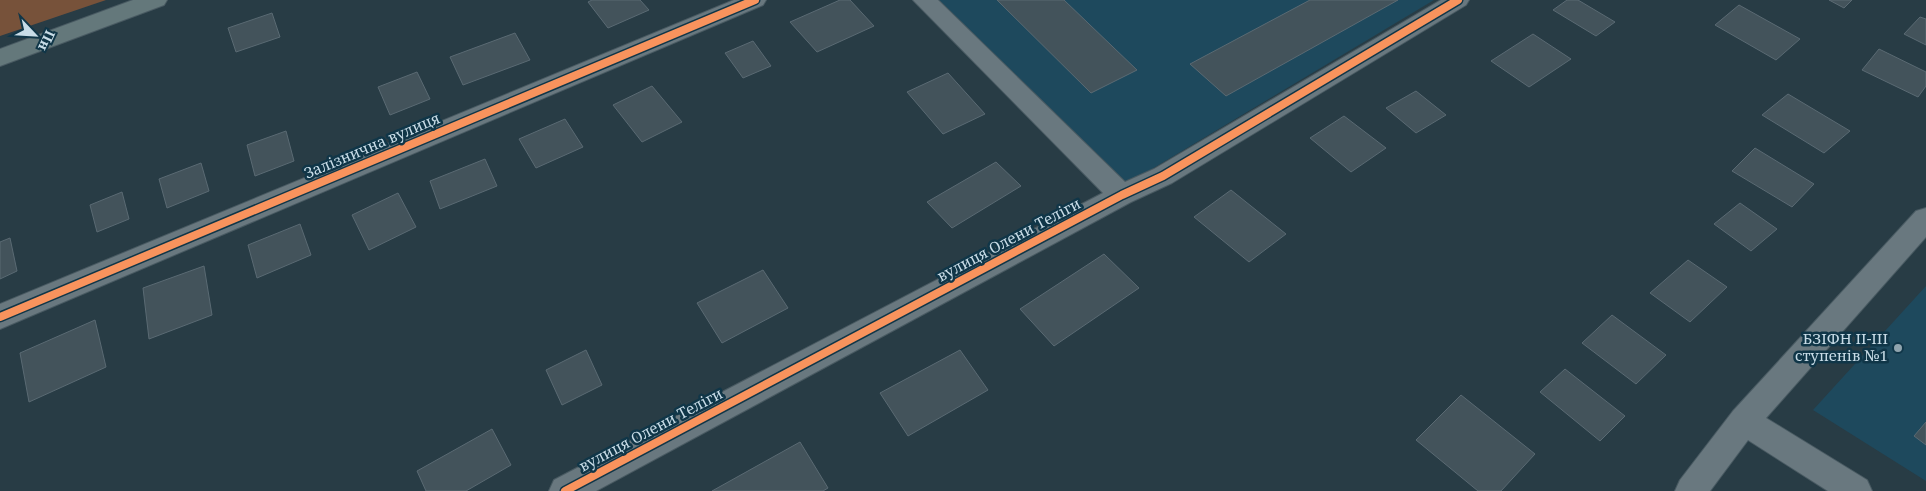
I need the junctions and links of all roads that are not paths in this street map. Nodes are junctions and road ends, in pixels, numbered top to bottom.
1 (156, 0) edge
2 (755, 0) edge
3 (924, 0) edge
4 (1458, 0) edge
5 (0, 58) edge
6 (1122, 195) junction
7 (1926, 218) edge
8 (0, 317) edge
9 (1744, 421) junction
10 (566, 491) edge
11 (1691, 491) edge
12 (1856, 491) edge

1 - 5 main road
2 - 8 street, Залізнична вулиця
3 - 6 street
4 - 6 street, вулиця Олени Теліги
6 - 10 street, вулиця Олени Теліги
7 - 9 street
9 - 11 street
9 - 12 street

